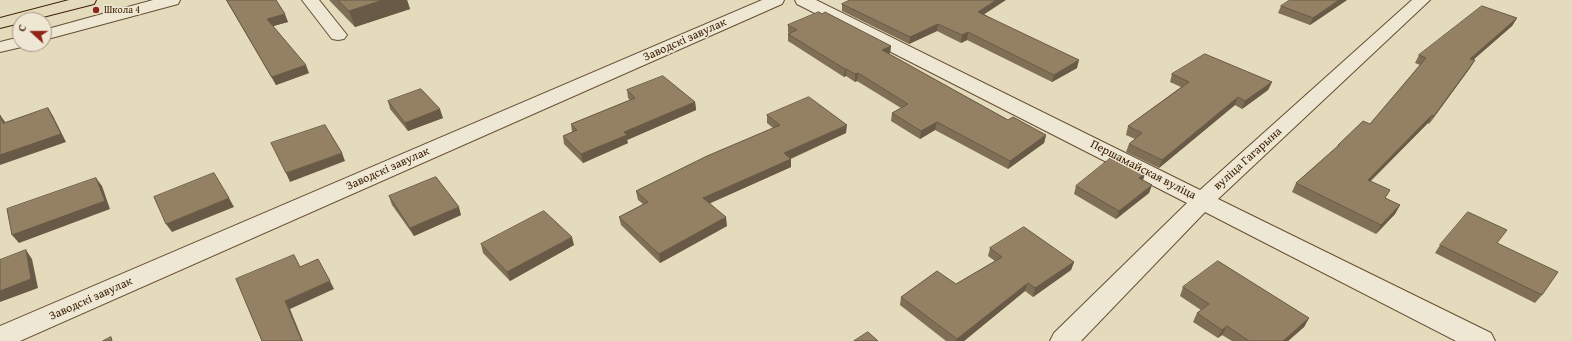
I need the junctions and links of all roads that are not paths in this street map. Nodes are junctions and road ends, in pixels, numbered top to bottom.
1 (88, 0) edge
2 (172, 0) edge
3 (310, 0) edge
4 (776, 0) edge
5 (803, 0) edge
6 (1422, 0) edge
7 (0, 23) edge
8 (52, 33) edge
9 (338, 36) dead end
10 (12, 44) edge
11 (0, 47) edge
12 (1203, 200) junction
13 (0, 338) edge
14 (1064, 341) edge
15 (1482, 341) edge

1 - 7 main road
2 - 8 street
3 - 9 street
4 - 13 street, Заводскі завулак
5 - 12 street, Першамайская вуліца
6 - 12 street, вуліца Гагарына
10 - 11 street
12 - 14 street, вуліца Гагарына
12 - 15 street, Першамайская вуліца

